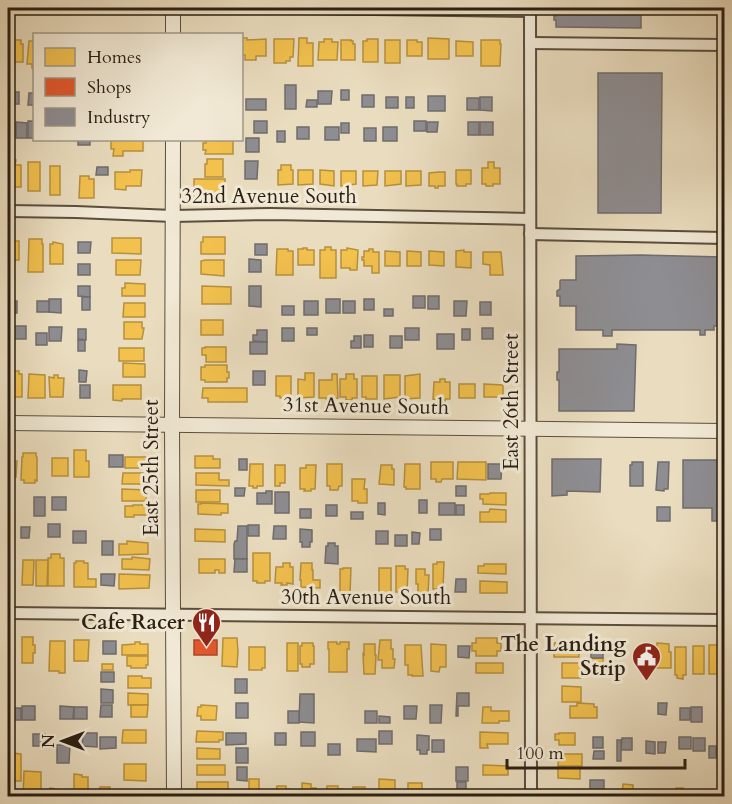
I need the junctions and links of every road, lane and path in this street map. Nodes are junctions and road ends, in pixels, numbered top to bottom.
1 (173, 8) edge
2 (182, 8) edge
3 (191, 8) edge
4 (295, 8) edge
5 (530, 9) edge
6 (173, 33) edge
7 (530, 43) junction
8 (724, 45) edge
9 (173, 141) edge
10 (8, 211) edge
11 (173, 216) junction
12 (530, 219) junction
13 (530, 234) junction
14 (724, 238) edge
15 (8, 423) edge
16 (172, 425) junction
17 (530, 429) junction
18 (724, 431) edge
19 (8, 613) edge
20 (173, 615) junction
21 (531, 618) junction
22 (724, 620) edge
23 (174, 796) edge
24 (531, 796) edge

1 - 6 street
2 - 3 street
4 - 5 street
5 - 7 street, East 26th Street
7 - 8 street
7 - 12 street, East 26th Street
9 - 11 street, East 25th Street
10 - 11 street, 32nd Avenue South
11 - 12 street, 32nd Avenue South
11 - 16 street, East 25th Street
12 - 13 street, East 26th Street
13 - 14 street
13 - 17 street, East 26th Street
15 - 16 street, 31st Avenue South
16 - 17 street, 31st Avenue South
16 - 20 street, East 25th Street
17 - 18 street, 31st Avenue South
17 - 21 street, East 26th Street
19 - 20 street, 30th Avenue South
20 - 21 street, 30th Avenue South
20 - 23 street, East 25th Street
21 - 22 street, 30th Avenue South
21 - 24 street, East 26th Street

